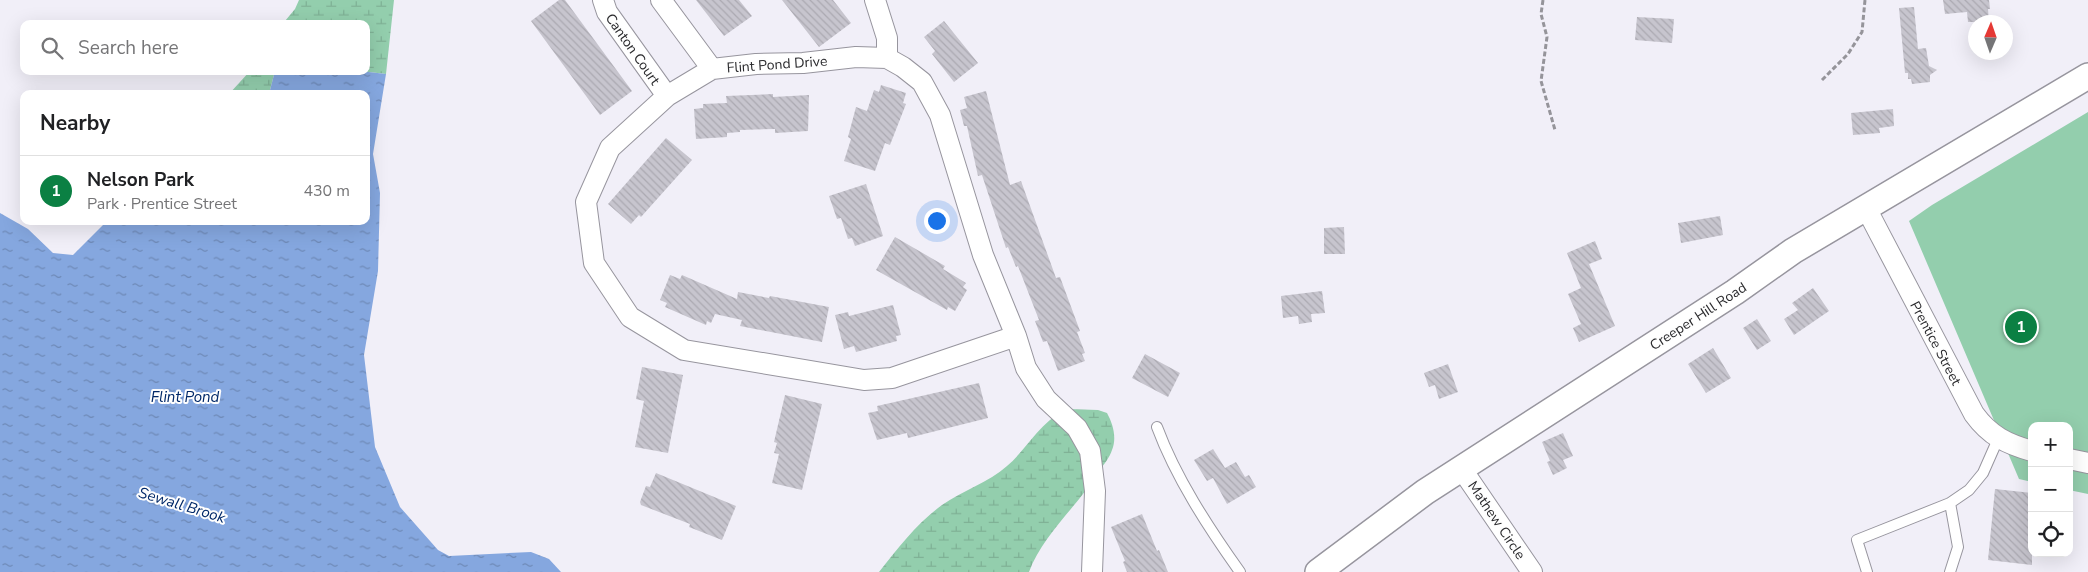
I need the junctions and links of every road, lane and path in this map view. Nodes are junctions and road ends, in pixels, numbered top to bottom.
1 (603, 0) edge
2 (661, 0) edge
3 (875, 0) edge
4 (1543, 0) edge
5 (1865, 0) edge
6 (887, 58) junction
7 (712, 69) junction
8 (2088, 76) edge
9 (1822, 80) dead end
10 (666, 96) junction
11 (1555, 130) dead end
12 (1866, 208) junction
13 (1016, 336) junction
14 (1157, 427) dead end
15 (1998, 439) junction
16 (2028, 450) edge
17 (2073, 460) edge
18 (2088, 463) edge
19 (1461, 468) junction
20 (1950, 503) junction
21 (1092, 572) edge
22 (1240, 572) edge
23 (1318, 572) edge
24 (1532, 572) edge
25 (1867, 572) edge
26 (1950, 572) edge

1 - 10 street, Canton Court
2 - 7 street
3 - 6 street
4 - 11 path
5 - 9 path
6 - 7 street, Flint Pond Drive
6 - 13 street, Flint Pond Drive
7 - 10 street, Flint Pond Drive
8 - 12 street, Creeper Hill Road
10 - 13 street, Flint Pond Drive
12 - 15 street, Prentice Street
12 - 19 street, Creeper Hill Road
13 - 21 street, Flint Pond Drive
14 - 22 lane
15 - 16 street, Prentice Street
15 - 20 lane
17 - 18 street
19 - 23 street, Creeper Hill Road
19 - 24 street, Mathew Circle
20 - 25 lane
20 - 26 lane

